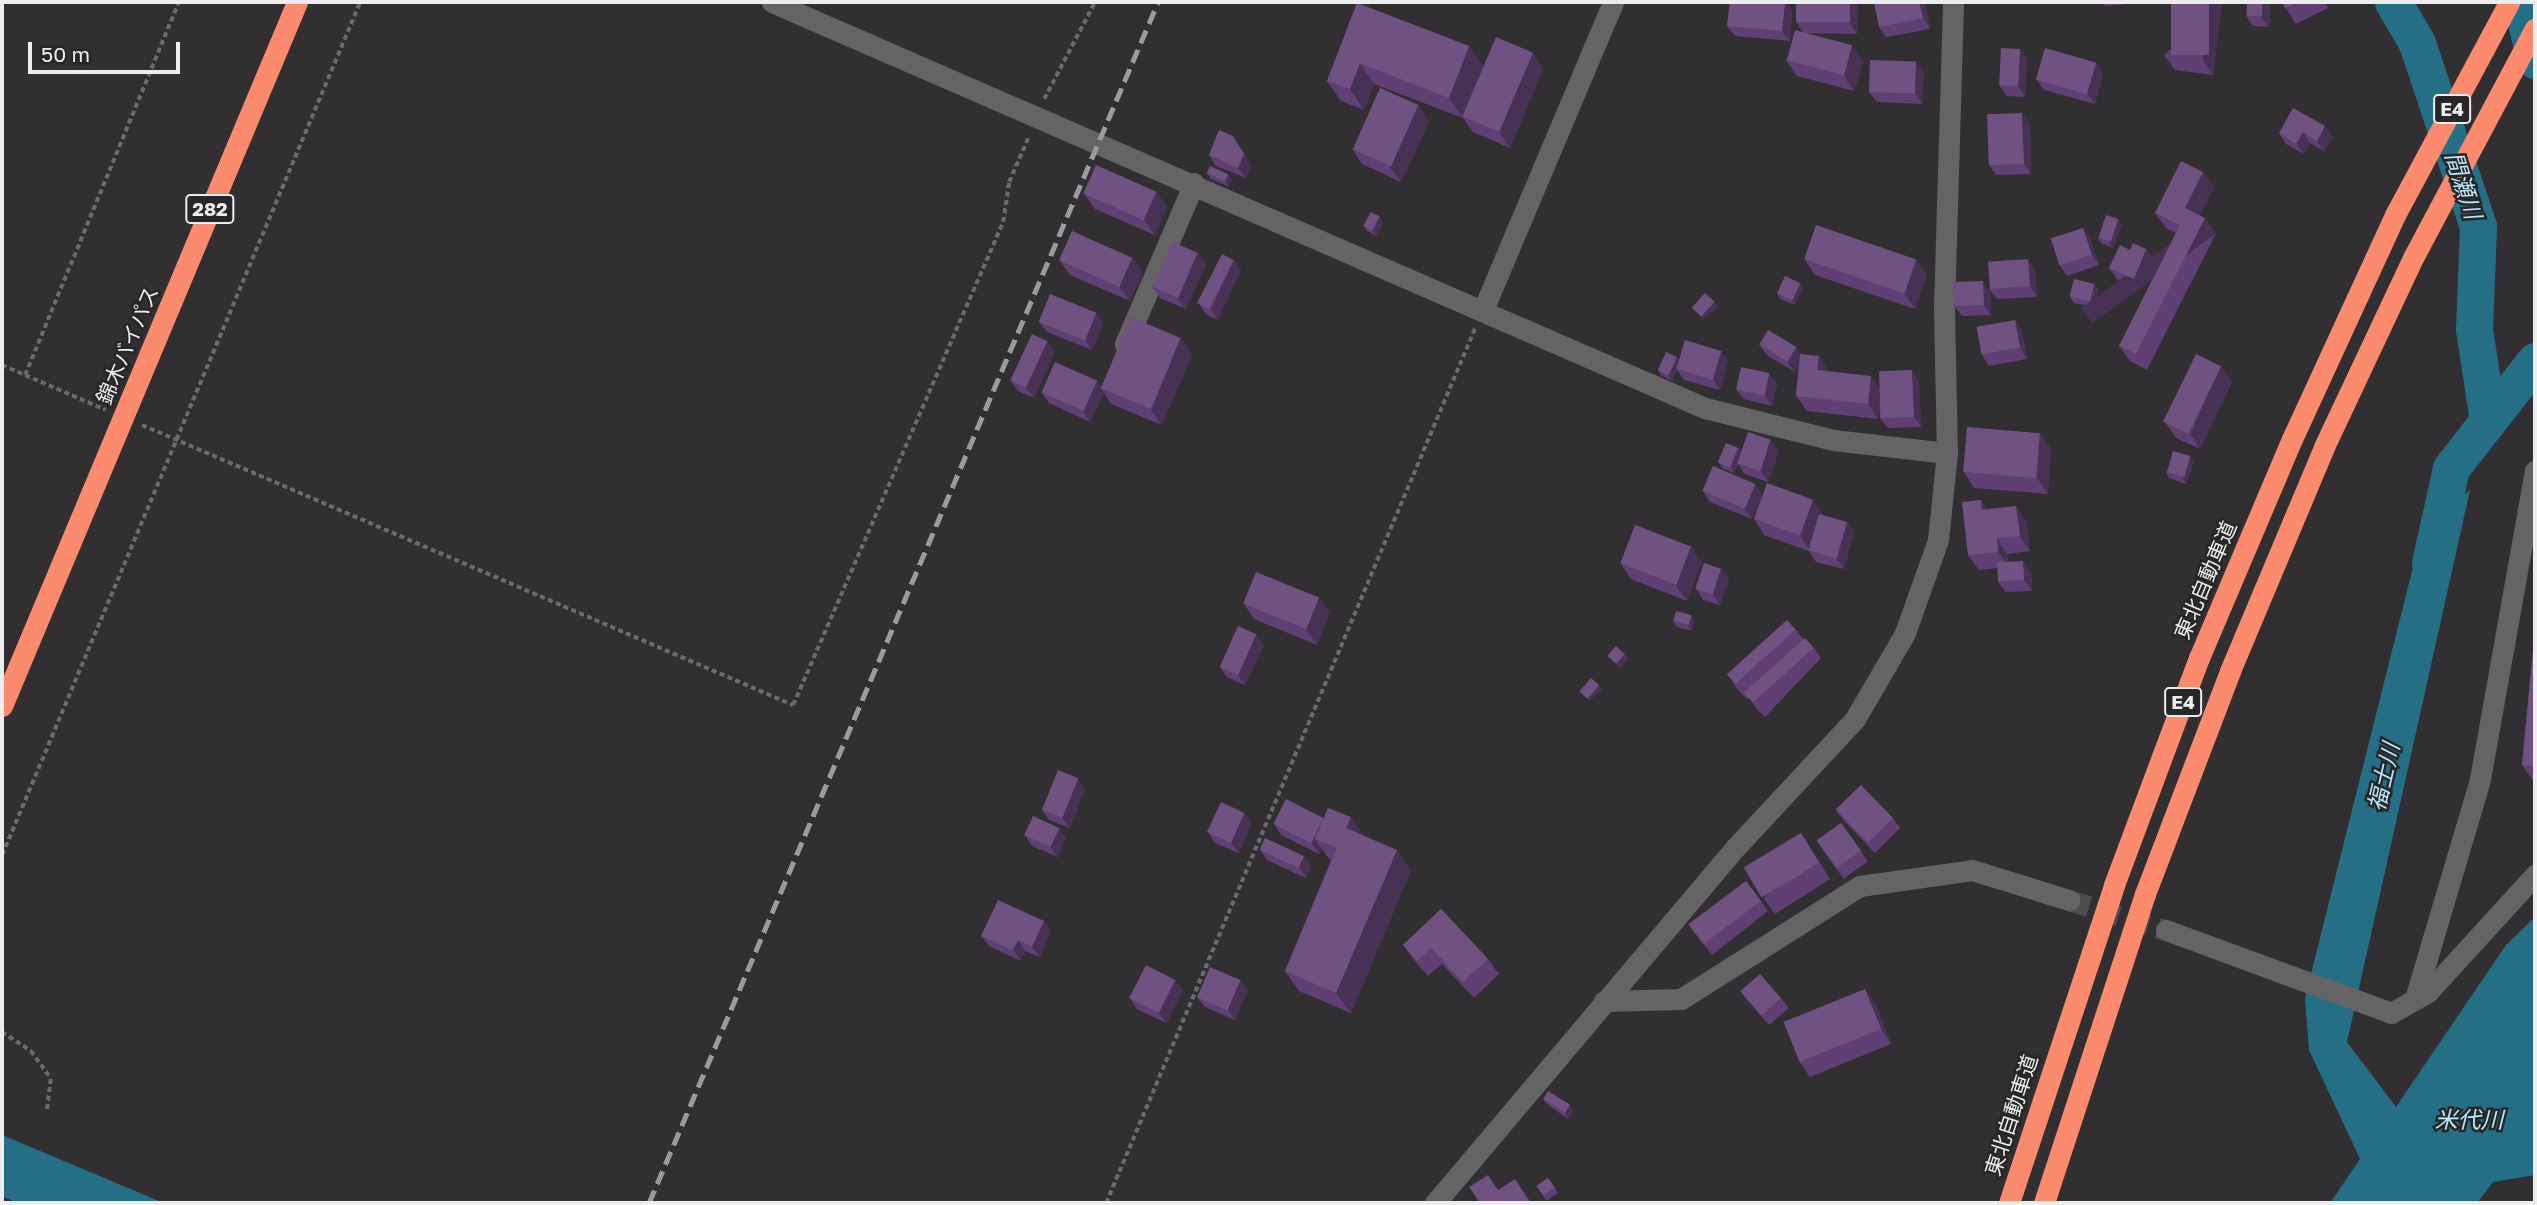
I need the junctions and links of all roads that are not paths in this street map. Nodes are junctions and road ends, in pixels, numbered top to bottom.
1 (297, 2) edge
2 (772, 2) edge
3 (1613, 2) edge
4 (1953, 2) edge
5 (2509, 2) edge
6 (2535, 28) edge
7 (1194, 183) junction
8 (1483, 310) junction
9 (1114, 369) edge
10 (1947, 453) junction
11 (2535, 471) edge
12 (2, 706) edge
13 (2535, 875) edge
14 (2069, 900) tunnel mouth
15 (2166, 930) tunnel mouth
16 (2415, 999) junction
17 (1604, 1001) junction
18 (1435, 1203) edge
19 (2009, 1203) edge
20 (2044, 1203) edge

1 - 12 highway, 錦木バイパス / 282
2 - 7 street
3 - 8 street
4 - 10 street
5 - 19 highway, 東北自動車道 / E4
6 - 20 highway, E4
7 - 8 street
7 - 9 street
8 - 10 street
10 - 17 street
11 - 16 street
13 - 16 street
14 - 17 street
15 - 16 street
17 - 18 street

